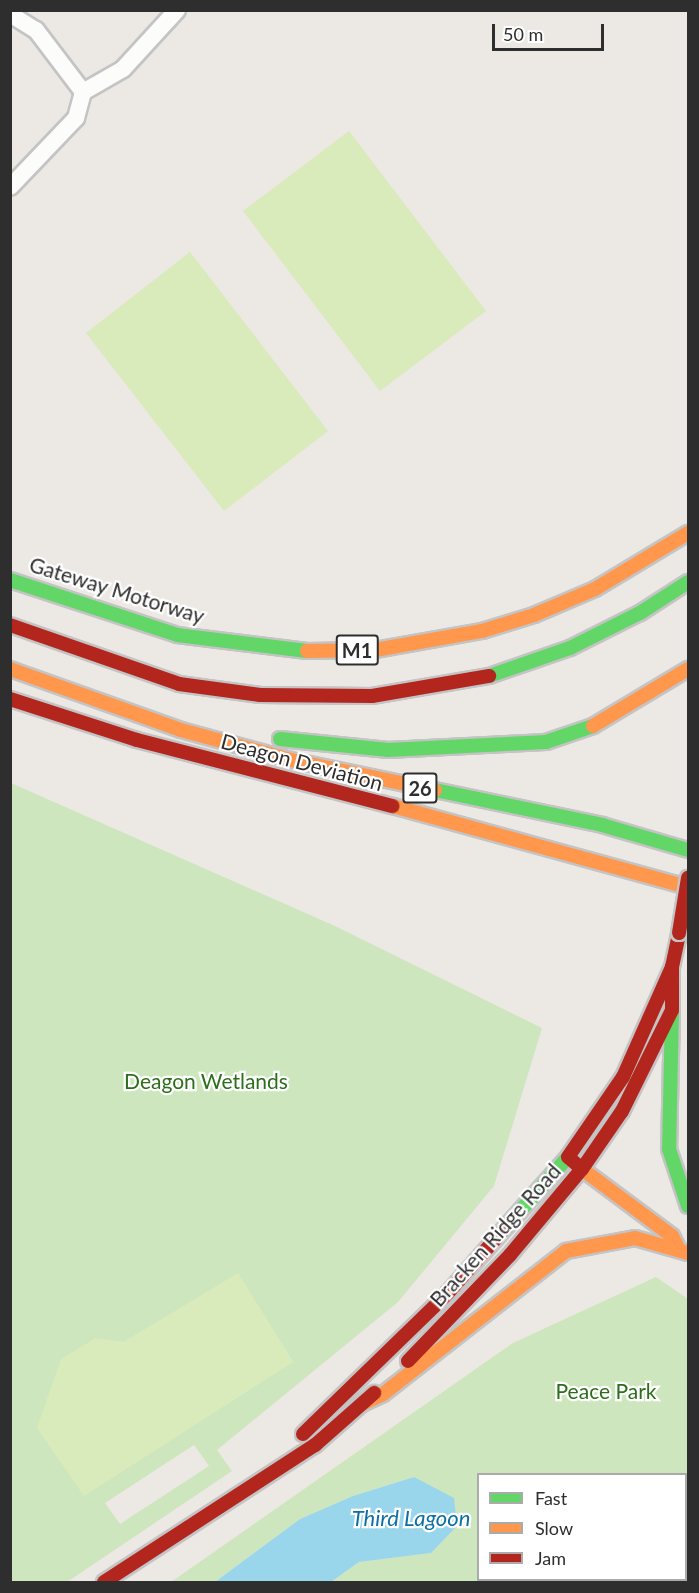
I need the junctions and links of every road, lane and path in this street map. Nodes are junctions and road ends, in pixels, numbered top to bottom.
1 (177, 10) edge
2 (10, 14) edge
3 (83, 92) junction
4 (10, 187) edge
5 (688, 533) edge
6 (10, 580) edge
7 (688, 582) edge
8 (10, 625) edge
9 (10, 669) edge
10 (688, 669) edge
11 (10, 699) edge
12 (181, 730) junction
13 (688, 850) edge
14 (688, 878) edge
15 (688, 887) edge
16 (672, 967) junction
17 (672, 1010) junction
18 (578, 1143) junction
19 (568, 1157) junction
20 (598, 1158) junction
21 (582, 1169) junction
22 (688, 1206) edge
23 (675, 1213) dead end
24 (688, 1224) edge
25 (683, 1250) edge
26 (362, 1404) junction
27 (266, 1473) junction
28 (104, 1582) edge

1 - 3 street
2 - 3 street
3 - 4 street
5 - 6 main road, Gateway Motorway / M1
7 - 8 main road, M1
9 - 12 main road, Deagon Deviation / 26
10 - 12 main road
11 - 15 main road, Deagon Deviation / 26
12 - 13 main road, Deagon Deviation / 26
14 - 16 main road, Bracken Ridge Road, bridge
16 - 17 main road, Bracken Ridge Road
16 - 18 main road, Bracken Ridge Road
17 - 20 main road, Bracken Ridge Road
17 - 22 main road
18 - 19 main road, Bracken Ridge Road
18 - 20 main road
19 - 21 main road
19 - 27 main road, Bracken Ridge Road
20 - 21 main road, Bracken Ridge Road
21 - 25 main road
21 - 26 main road, Bracken Ridge Road
23 - 24 main road
25 - 26 main road
26 - 27 main road, Bracken Ridge Road
27 - 28 main road, Bracken Ridge Road

